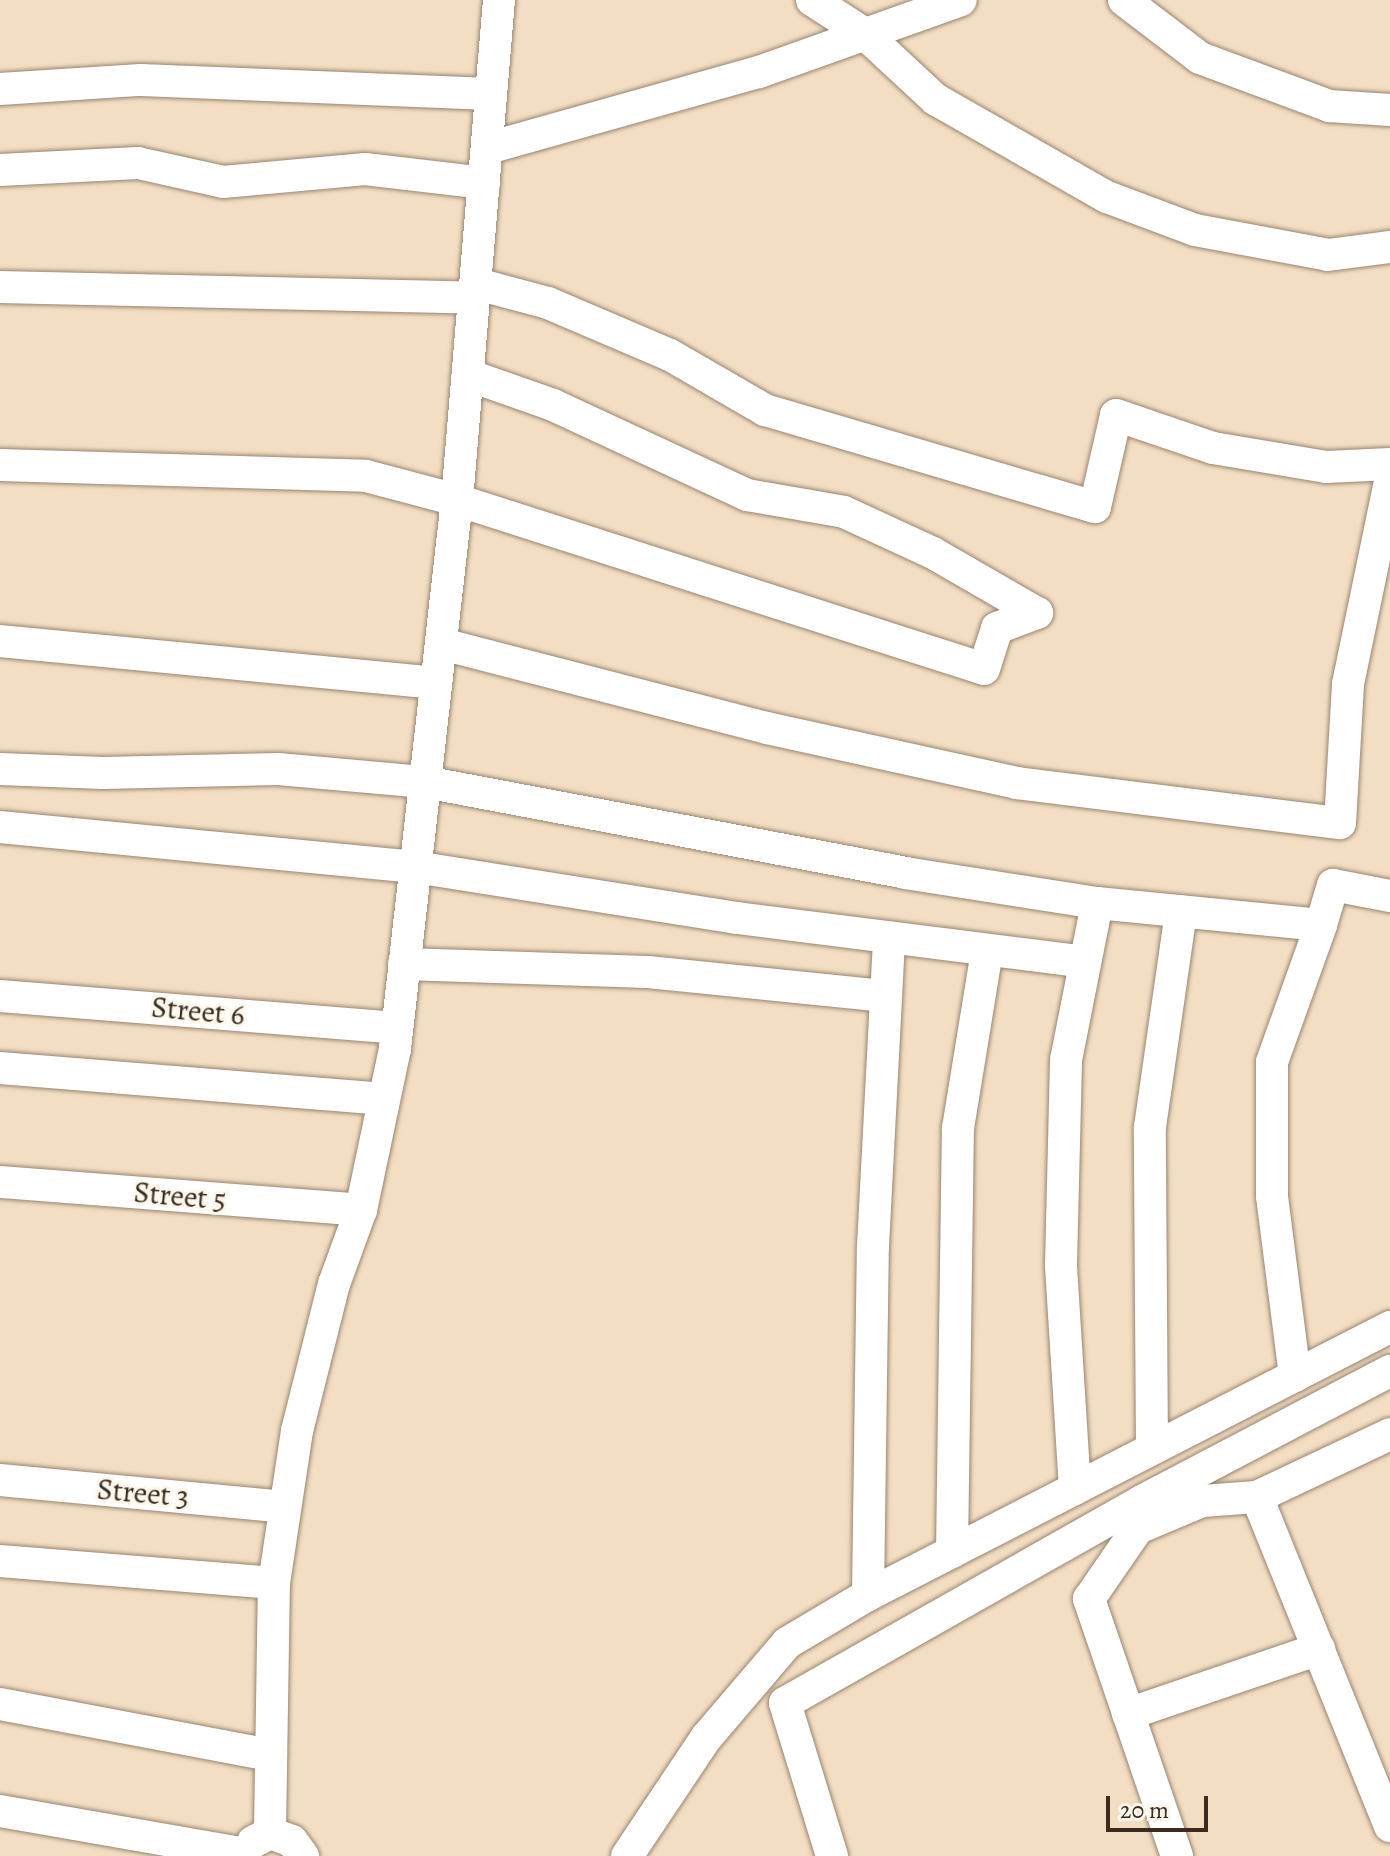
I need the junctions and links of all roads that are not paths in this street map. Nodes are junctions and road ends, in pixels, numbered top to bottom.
1 (499, 0) edge
2 (812, 0) edge
3 (961, 0) edge
4 (1124, 0) edge
5 (865, 34) junction
6 (0, 89) edge
7 (491, 94) junction
8 (1390, 110) edge
9 (488, 148) junction
10 (0, 170) edge
11 (484, 183) junction
12 (1390, 247) edge
13 (0, 287) edge
14 (476, 291) junction
15 (468, 375) junction
16 (1390, 464) edge
17 (0, 465) edge
18 (1390, 482) edge
19 (457, 500) junction
20 (0, 641) edge
21 (442, 644) junction
22 (436, 683) junction
23 (0, 769) edge
24 (425, 782) junction
25 (0, 827) edge
26 (415, 867) junction
27 (1390, 896) edge
28 (1097, 903) junction
29 (1181, 911) junction
30 (1321, 925) junction
31 (889, 937) junction
32 (987, 950) junction
33 (1085, 962) junction
34 (404, 964) junction
35 (0, 996) edge
36 (886, 996) junction
37 (397, 1028) junction
38 (0, 1068) edge
39 (382, 1099) junction
40 (0, 1182) edge
41 (361, 1210) junction
42 (1390, 1327) edge
43 (1390, 1371) edge
44 (1295, 1376) junction
45 (1390, 1434) edge
46 (1152, 1449) junction
47 (0, 1480) edge
48 (1075, 1489) junction
49 (1257, 1497) junction
50 (285, 1507) junction
51 (952, 1552) junction
52 (0, 1561) edge
53 (274, 1583) junction
54 (868, 1595) junction
55 (1319, 1649) junction
56 (0, 1704) edge
57 (1128, 1714) junction
58 (271, 1755) junction
59 (0, 1811) edge
60 (1390, 1826) edge
61 (270, 1833) junction
62 (239, 1855) edge
63 (303, 1856) edge
64 (627, 1856) edge
65 (832, 1856) edge
66 (1177, 1856) edge

1 - 7 street
2 - 5 street
3 - 5 street
4 - 8 street
5 - 9 street
5 - 12 street
6 - 7 street
7 - 9 street
9 - 11 street
10 - 11 street
11 - 14 street
13 - 14 street
14 - 15 street
14 - 16 street
15 - 19 street
15 - 19 street
17 - 19 street
18 - 21 street
19 - 21 street
20 - 22 street
21 - 22 street
22 - 24 street
23 - 24 street
24 - 26 street
24 - 28 street
25 - 26 street
26 - 31 street
26 - 34 street
27 - 30 street
28 - 29 street
28 - 33 street
29 - 30 street
29 - 46 street
30 - 44 street
31 - 32 street
31 - 36 street
32 - 33 street
32 - 51 street
33 - 48 street
34 - 36 street
34 - 37 street
35 - 37 street, Street 6
36 - 54 street
37 - 39 street
38 - 39 street
39 - 41 street
40 - 41 street, Street 5
41 - 50 street
42 - 44 street
43 - 65 street
44 - 46 street
45 - 49 street
46 - 48 street
47 - 50 street, Street 3
48 - 51 street
49 - 55 street
49 - 57 street
50 - 53 street
51 - 54 street
52 - 53 street
53 - 58 street
54 - 64 street
55 - 57 street
55 - 60 street
56 - 58 street
57 - 66 street
58 - 61 street
59 - 62 street
61 - 62 street
61 - 63 street

